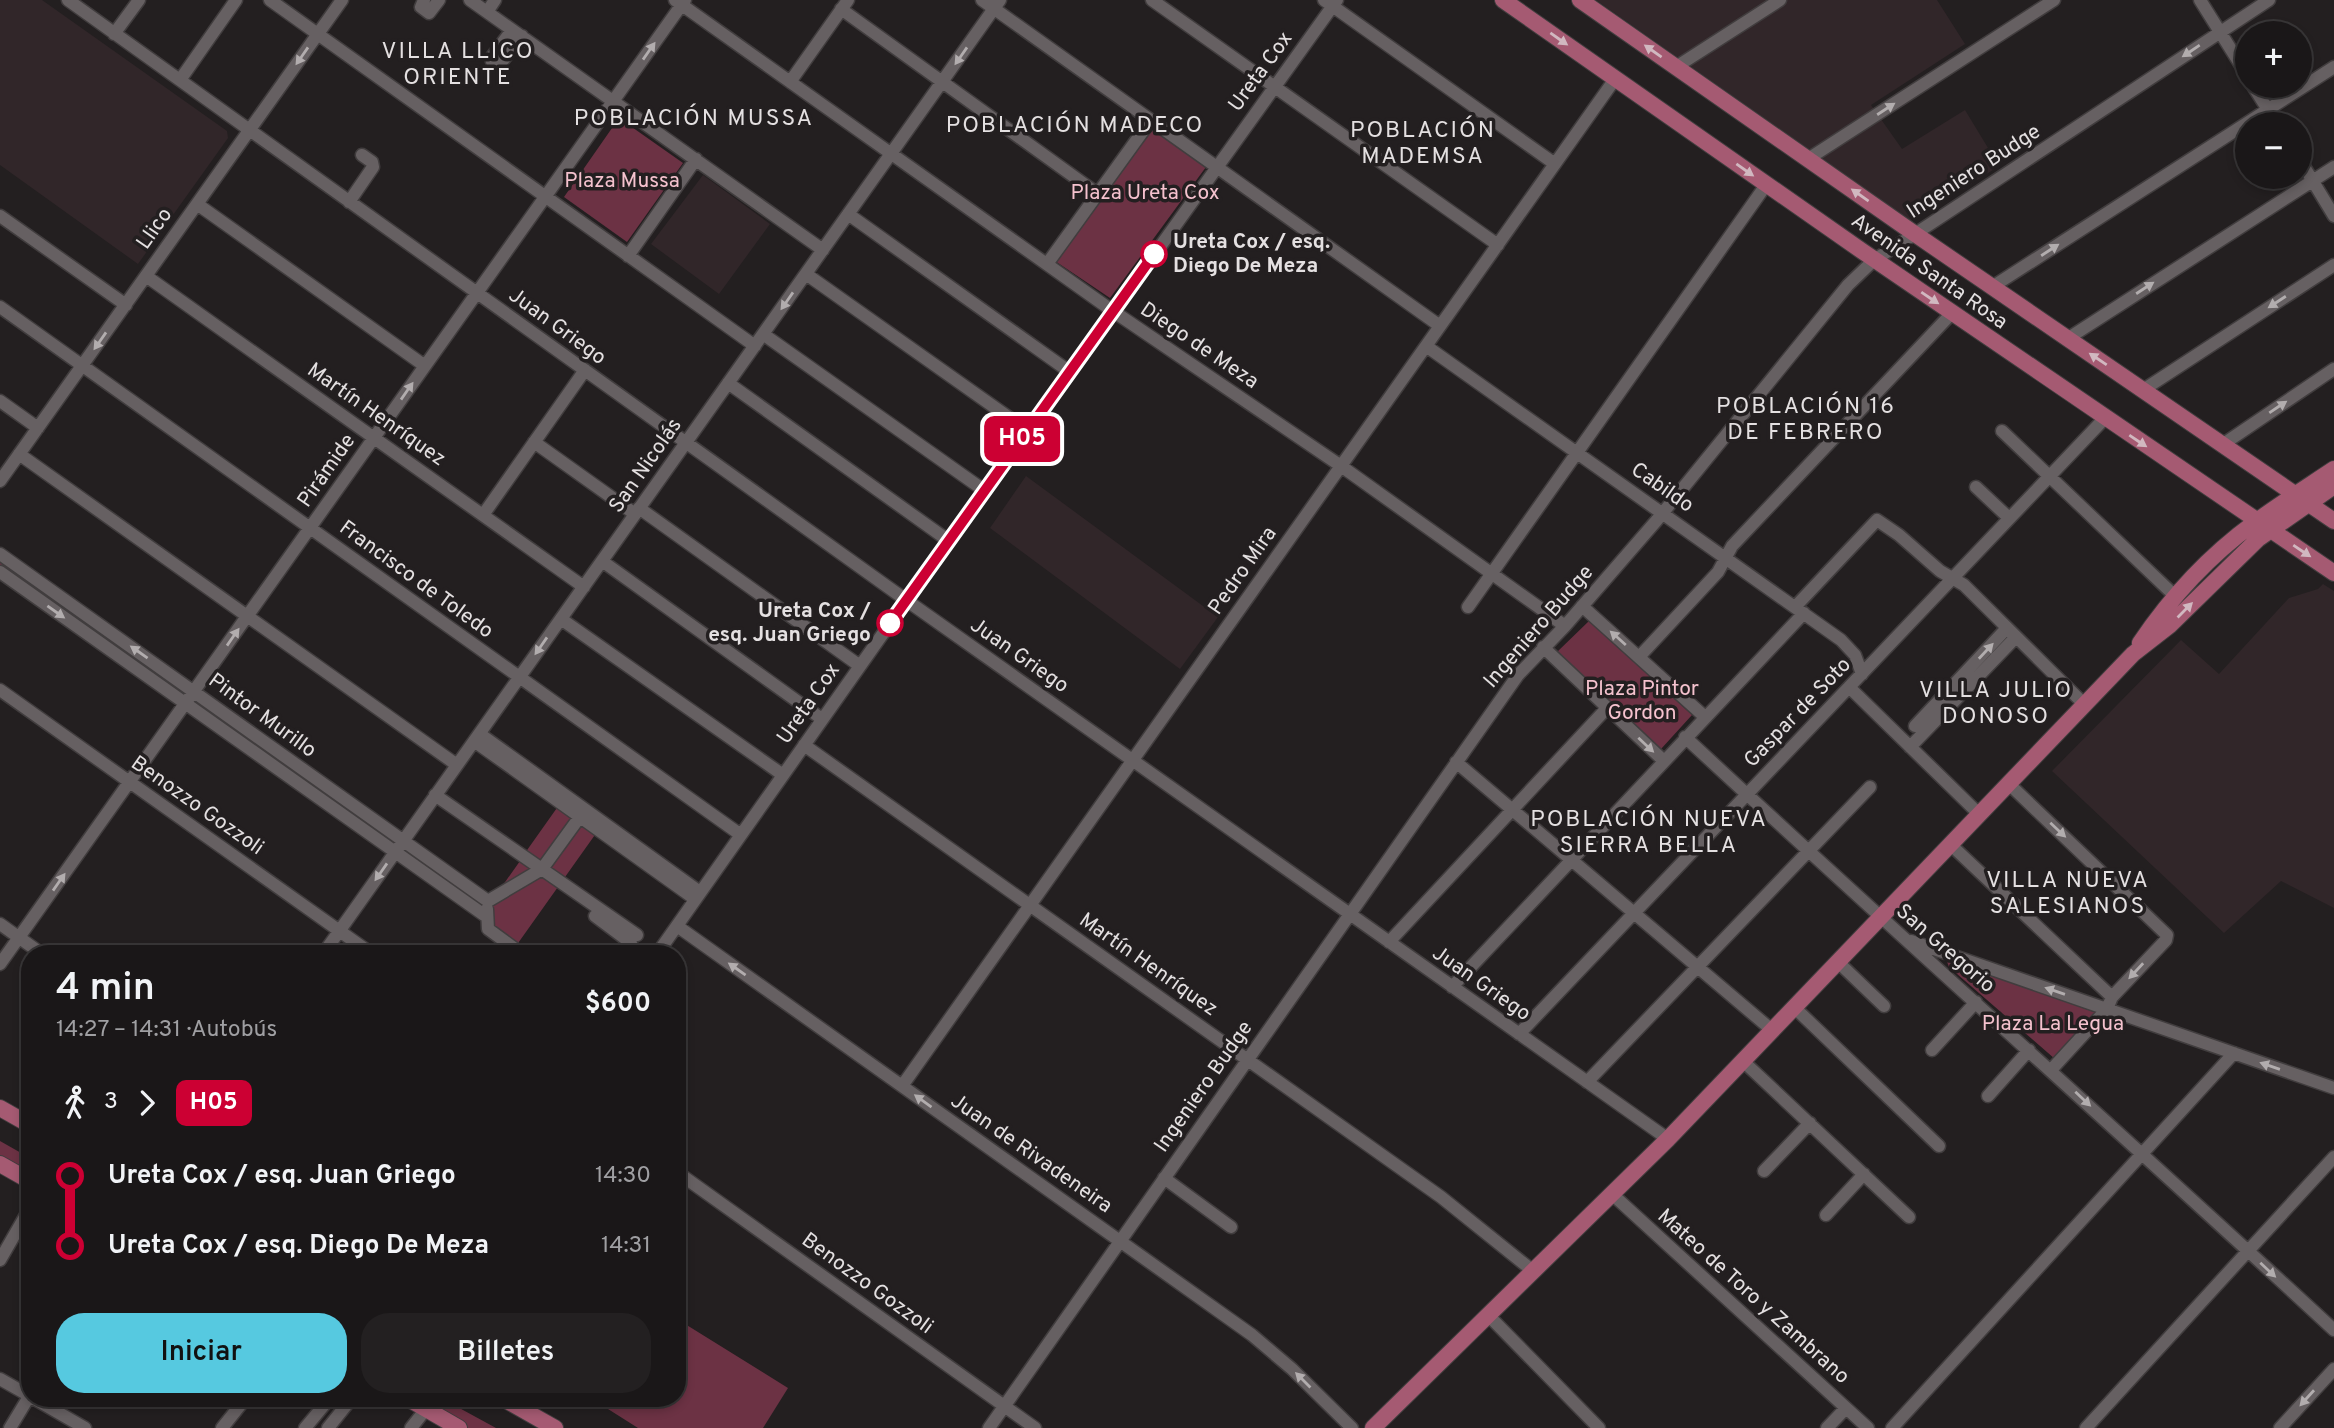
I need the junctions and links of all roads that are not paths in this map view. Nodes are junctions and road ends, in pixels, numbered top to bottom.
1 (68, 0) edge
2 (139, 0) edge
3 (236, 0) edge
4 (270, 0) edge
5 (342, 0) edge
6 (424, 0) edge
7 (439, 0) edge
8 (495, 0) edge
9 (982, 0) edge
10 (1152, 0) edge
11 (1503, 0) edge
12 (1580, 0) edge
13 (1780, 0) edge
14 (2054, 0) edge
15 (2200, 0) edge
16 (2269, 0) edge
17 (473, 1) edge
18 (681, 2) edge
19 (1331, 2) edge
20 (997, 4) edge
21 (844, 5) edge
22 (487, 12) junction
23 (2220, 32) junction
24 (114, 34) junction
25 (318, 34) junction
26 (2235, 56) edge
27 (1676, 67) junction
28 (2334, 67) edge
29 (1615, 79) junction
30 (180, 80) junction
31 (942, 81) junction
32 (790, 82) junction
33 (1275, 87) junction
34 (2261, 98) edge
35 (613, 101) junction
36 (2268, 109) junction
37 (2270, 112) edge
38 (1151, 120) junction
39 (249, 131) junction
40 (891, 154) junction
41 (362, 155) dead end
42 (696, 159) junction
43 (1808, 159) junction
44 (1555, 163) junction
45 (1217, 167) junction
46 (2334, 167) edge
47 (2312, 181) joint
48 (1766, 185) junction
49 (2300, 189) edge
50 (1098, 194) junction
51 (545, 197) junction
52 (349, 202) junction
53 (197, 204) junction
54 (848, 214) junction
55 (0, 216) edge
56 (2334, 216) edge
57 (1916, 234) junction
58 (1497, 245) junction
59 (823, 250) junction
60 (628, 256) junction
61 (1874, 260) junction
62 (1047, 264) junction
63 (2334, 265) edge
64 (806, 274) junction
65 (146, 276) junction
66 (1992, 287) junction
67 (477, 293) junction
68 (125, 305) junction
69 (0, 307) edge
70 (1114, 311) junction
71 (1952, 313) junction
72 (1440, 326) junction
73 (763, 334) junction
74 (2067, 339) junction
75 (755, 346) junction
76 (1426, 346) junction
77 (82, 365) junction
78 (425, 366) junction
79 (2334, 369) edge
80 (585, 370) junction
81 (1070, 372) junction
82 (726, 386) junction
83 (2143, 390) junction
84 (0, 401) edge
85 (2105, 418) junction
86 (38, 428) junction
87 (1028, 431) junction
88 (2002, 431) dead end
89 (374, 438) junction
90 (534, 442) junction
91 (686, 443) junction
92 (2222, 445) junction
93 (1579, 453) junction
94 (19, 454) junction
95 (1341, 466) junction
96 (2334, 469) edge
97 (2049, 476) junction
98 (0, 481) edge
99 (2334, 486) edge
100 (1976, 487) dead end
101 (985, 491) junction
102 (2302, 500) junction
103 (639, 508) junction
104 (1662, 512) junction
105 (483, 515) junction
106 (2009, 518) junction
107 (2334, 521) edge
108 (2263, 526) junction
109 (310, 528) junction
110 (947, 543) junction
111 (0, 554) edge
112 (1725, 557) junction
113 (602, 561) junction
114 (0, 572) edge
115 (2334, 573) edge
116 (1492, 574) junction
117 (1953, 578) junction
118 (584, 587) junction
119 (2175, 596) junction
120 (906, 600) junction
121 (1582, 606) junction
122 (1468, 607) dead end
123 (1799, 610) junction
124 (248, 616) junction
125 (561, 619) junction
126 (1565, 626) junction
127 (2012, 632) junction
128 (1543, 647) junction
129 (2133, 654) junction
130 (1639, 657) junction
131 (862, 663) junction
132 (1862, 674) junction
133 (519, 677) junction
134 (1849, 687) junction
135 (0, 690) edge
136 (194, 691) junction
137 (185, 704) junction
138 (2084, 704) junction
139 (1607, 708) junction
140 (1935, 713) junction
141 (1705, 717) junction
142 (822, 719) junction
143 (1915, 726) dead end
144 (1685, 737) junction
145 (477, 738) junction
146 (804, 746) junction
147 (1910, 747) junction
148 (1133, 761) junction
149 (1664, 761) junction
150 (1456, 762) junction
151 (457, 765) junction
152 (783, 775) junction
153 (130, 782) junction
154 (2008, 783) junction
155 (1870, 787) dead end
156 (1747, 794) junction
157 (436, 796) junction
158 (1513, 810) junction
159 (1979, 814) junction
160 (579, 818) junction
161 (741, 835) junction
162 (1950, 844) junction
163 (399, 847) junction
164 (1808, 852) junction
165 (1571, 859) junction
166 (540, 871) junction
167 (698, 896) junction
168 (488, 901) junction
169 (1030, 906) junction
170 (1634, 913) junction
171 (1349, 914) junction
172 (487, 917) junction
173 (1880, 918) junction
174 (0, 924) edge
175 (677, 926) junction
176 (340, 931) junction
177 (19, 938) junction
178 (634, 939) dead end
179 (1904, 939) junction
180 (1389, 942) junction
181 (29, 945) edge
182 (330, 945) edge
183 (359, 945) edge
184 (510, 945) edge
185 (663, 945) edge
186 (1838, 962) junction
187 (0, 964) edge
188 (1697, 967) junction
189 (1452, 987) junction
190 (1976, 1002) junction
191 (2110, 1003) junction
192 (1884, 1006) dead end
193 (1795, 1008) junction
194 (1773, 1031) junction
195 (1519, 1034) junction
196 (1933, 1050) dead end
197 (2029, 1050) junction
198 (2234, 1053) junction
199 (1247, 1059) junction
200 (1744, 1062) junction
201 (2051, 1070) junction
202 (1587, 1082) junction
203 (902, 1086) junction
204 (2334, 1088) edge
205 (1988, 1096) dead end
206 (0, 1108) edge
207 (21, 1120) edge
208 (1810, 1123) junction
209 (1668, 1139) junction
210 (1939, 1146) dead end
211 (2143, 1154) junction
212 (2334, 1157) edge
213 (0, 1164) edge
214 (1764, 1171) dead end
215 (1864, 1174) junction
216 (21, 1176) edge
217 (686, 1178) edge
218 (1164, 1178) junction
219 (1612, 1194) junction
220 (1826, 1215) dead end
221 (1909, 1217) dead end
222 (21, 1224) edge
223 (1231, 1227) dead end
224 (1120, 1240) junction
225 (2248, 1251) junction
226 (0, 1260) edge
227 (1533, 1271) junction
228 (1488, 1315) junction
229 (2334, 1330) edge
230 (2334, 1369) edge
231 (0, 1379) edge
232 (21, 1391) edge
233 (1004, 1406) junction
234 (23, 1407) edge
235 (49, 1407) edge
236 (239, 1407) edge
237 (323, 1407) edge
238 (345, 1407) edge
239 (423, 1407) edge
240 (518, 1407) edge
241 (1846, 1408) junction
242 (426, 1409) junction
243 (10, 1428) edge
244 (85, 1428) edge
245 (222, 1428) edge
246 (306, 1428) edge
247 (328, 1428) edge
248 (411, 1428) edge
249 (459, 1428) edge
250 (555, 1428) edge
251 (989, 1428) edge
252 (1035, 1428) edge
253 (1352, 1428) edge
254 (1373, 1428) edge
255 (1599, 1428) edge
256 (1827, 1428) edge
257 (1868, 1428) edge
258 (1892, 1428) edge
259 (2086, 1428) edge
260 (2280, 1428) edge

1 - 24 street, Juan Griego
2 - 24 street
3 - 30 street
4 - 25 street
5 - 25 street, Llico
6 - 7 street
8 - 22 street
9 - 20 street
10 - 33 street
11 -> 29 main road, Avenida Santa Rosa
27 -> 12 main road, Avenida Santa Rosa
13 - 27 street
43 -> 14 street
15 - 23 street
16 - 23 street, Ingeniero Budge
17 - 22 street
18 - 32 street, Diego de Meza
35 -> 18 street, Pirámide
19 - 33 street, Ureta Cox
19 - 44 street
20 -> 31 street, San Nicolás
20 - 38 street
21 - 31 street
21 - 32 street
22 - 35 street
23 - 26 street
23 -> 57 street, Ingeniero Budge
24 - 30 street, Juan Griego
25 -> 39 street, Llico
25 - 51 street
27 - 43 main road, Avenida Santa Rosa
28 - 36 street
29 - 44 street, Pedro Mira
29 -> 48 main road, Avenida Santa Rosa
30 - 39 street, Juan Griego
31 - 40 street, San Nicolás
31 - 50 street
32 - 40 street, Diego de Meza
33 - 45 street, Ureta Cox
33 - 58 street
34 - 36 street
35 - 42 street
35 - 51 street, Pirámide
36 - 37 street
66 -> 36 street
38 - 45 street
38 - 50 street
39 - 52 street, Juan Griego
39 - 53 street, Llico
40 - 54 street, San Nicolás
40 - 62 street, Diego de Meza
41 - 52 street
42 - 59 street
42 - 60 street
57 -> 43 main road, Avenida Santa Rosa
44 - 58 street, Pedro Mira
45 - 70 street, Ureta Cox
45 - 72 street
46 - 47 street
47 - 56 street
48 - 61 main road, Avenida Santa Rosa
48 - 93 street
74 -> 49 street
50 - 62 street
51 - 60 street
51 - 67 street, Pirámide
52 - 67 street, Juan Griego
53 - 65 street, Llico
53 - 78 street
54 - 59 street, San Nicolás
54 - 81 street
55 - 68 street
57 - 61 street, Ingeniero Budge
57 - 66 main road, Avenida Santa Rosa
58 - 72 street, Pedro Mira
59 - 64 street, San Nicolás
60 - 75 street
61 -> 71 main road, Avenida Santa Rosa
61 - 104 street, Ingeniero Budge
62 - 70 street, Diego de Meza
63 -> 83 street
64 -> 73 street, San Nicolás
64 - 87 street
65 - 68 street, Llico
65 - 89 street, Martín Henríquez
66 - 74 main road, Avenida Santa Rosa
67 - 78 street, Pirámide
67 - 80 street, Juan Griego
68 -> 77 street, Llico
69 - 77 street, Francisco de Toledo
70 - 81 street, Ureta Cox
70 - 95 street, Diego de Meza
71 - 85 main road, Avenida Santa Rosa
71 - 112 street
72 - 76 street, Pedro Mira
73 - 75 street, San Nicolás
73 - 101 street
83 -> 74 main road, Avenida Santa Rosa
75 - 82 street, San Nicolás
76 - 93 street, Cabildo
76 - 95 street, Pedro Mira
77 - 86 street, Llico
77 - 109 street, Francisco de Toledo
89 -> 78 street, Pirámide
92 -> 79 street
80 - 90 street
80 - 91 street, Juan Griego
81 - 87 street, Ureta Cox
82 - 91 street, San Nicolás
82 - 110 street
83 - 92 main road, Avenida Santa Rosa
84 - 86 street
85 - 97 street, Gaspar de Soto
85 -> 108 main road, Avenida Santa Rosa
86 - 94 street, Llico
87 - 101 street, Ureta Cox
88 - 97 street
89 - 105 street, Martín Henríquez
89 - 109 street, Pirámide
90 - 103 street
90 - 105 street
91 - 103 street, San Nicolás
91 - 120 street, Juan Griego
92 - 102 main road, Avenida Santa Rosa
93 - 104 street, Cabildo
93 - 116 street
94 - 98 street, Llico
94 - 124 street
95 - 116 street, Diego de Meza
95 - 148 street, Pedro Mira
96 - 102 main road
97 - 106 street, Gaspar de Soto
97 - 119 street
99 - 102 main road
100 - 106 street
101 - 110 street, Ureta Cox
102 - 107 main road, Avenida Santa Rosa
102 - 108 main road
103 - 113 street, San Nicolás
103 - 131 street
104 - 112 street, Cabildo
104 - 121 street, Ingeniero Budge
105 - 118 street, Martín Henríquez
106 - 117 street, Gaspar de Soto
108 -> 115 main road, Avenida Santa Rosa
108 - 119 main road
129 -> 108 main road
109 - 124 street, Pirámide
109 - 133 street, Francisco de Toledo
110 - 120 street, Ureta Cox
136 -> 111 street, Pintor Murillo
112 - 123 street, Cabildo
112 - 130 street
113 - 118 street, San Nicolás
113 - 142 street
114 -> 137 street, Pintor Murillo
116 - 122 street
116 - 126 street, Diego de Meza
117 - 123 street
117 - 127 street
117 - 132 street, Gaspar de Soto
118 - 125 street, San Nicolás
119 - 129 main road
120 - 131 street, Ureta Cox
120 - 148 street, Juan Griego
121 - 126 street, Ingeniero Budge
130 -> 121 street
123 - 132 street, Cabildo
123 - 141 street
136 -> 124 street, Pirámide
124 - 151 street
125 -> 133 street, San Nicolás
125 - 152 street
126 - 128 street, Ingeniero Budge
127 - 138 street
127 - 140 street
128 - 139 street
128 - 150 street, Ingeniero Budge
129 - 138 main road
130 - 141 street
131 - 142 street, Ureta Cox
132 - 134 street, Gaspar de Soto
133 - 145 street, San Nicolás
133 - 161 street, Francisco de Toledo
134 - 147 street
134 - 156 street, Gaspar de Soto
135 - 153 street, Benozzo Gozzoli
136 - 137 street, Pirámide
136 - 163 street, Pintor Murillo
137 - 153 street, Pirámide
137 - 163 street, Pintor Murillo
138 - 154 main road
139 -> 149 street
139 - 158 street
140 - 143 street
140 - 147 street
141 - 144 street
142 - 146 street, Ureta Cox
144 - 149 street
144 - 156 street, San Gregorio
145 - 151 street, San Nicolás
145 - 160 street
145 - 167 street
146 - 152 street, Ureta Cox
146 - 169 street, Martín Henríquez
147 - 159 street
148 - 169 street, Pedro Mira
148 - 171 street, Juan Griego
149 - 165 street
150 - 158 street
150 - 171 street, Ingeniero Budge
151 - 157 street, San Nicolás
152 - 161 street, Ureta Cox
153 - 176 street, Benozzo Gozzoli
177 -> 153 street, Pirámide
154 - 159 main road
154 -> 191 street
155 - 164 street
156 - 164 street, San Gregorio
156 - 170 street, Gaspar de Soto
157 - 163 street, San Nicolás
157 - 166 street
158 - 165 street
158 - 180 street
159 - 162 main road
160 - 166 street
160 - 167 street
161 - 167 street, Ureta Cox
162 - 173 main road
162 - 191 street
163 - 168 street, Pintor Murillo
163 - 172 street, Pintor Murillo
163 -> 176 street, San Nicolás
164 - 173 street, San Gregorio
164 - 188 street
165 - 170 street
165 - 189 street
166 - 168 street
166 - 178 street
167 - 175 street, Ureta Cox
168 - 172 street
169 - 199 street, Martín Henríquez
169 - 203 street, Pedro Mira
170 - 188 street
170 - 195 street, Gaspar de Soto
171 - 180 street, Juan Griego
171 - 199 street, Ingeniero Budge
172 - 184 street, Pintor Murillo
173 - 179 street, San Gregorio
173 - 186 main road
174 - 177 street
175 - 185 street, Ureta Cox
203 -> 175 street, Juan de Rivadeneira
176 - 182 street, San Nicolás
176 - 183 street, Benozzo Gozzoli
177 - 181 street
177 - 187 street, Pirámide
179 - 190 street, San Gregorio
191 -> 179 street
180 - 189 street, Juan Griego
186 - 192 street
186 - 193 main road
188 - 194 street
188 - 202 street
189 - 195 street, Juan Griego
190 - 196 street
190 - 197 street, San Gregorio
191 - 198 street
191 - 201 street
193 - 194 main road
193 - 210 street
194 - 200 main road
195 - 202 street, Juan Griego
197 - 201 street, San Gregorio
197 - 205 street
204 -> 198 street
198 - 211 street
199 - 218 street, Ingeniero Budge
199 - 227 street, Martín Henríquez
200 - 208 street
200 - 209 main road
201 -> 211 street, San Gregorio
202 - 209 street, Juan Griego
224 -> 203 street, Juan de Rivadeneira
206 - 207 main road
208 - 214 street
208 - 215 street
209 - 219 main road
211 - 225 street, San Gregorio
211 - 258 street
212 - 225 street
213 - 216 main road
215 - 220 street
215 - 221 street
217 - 233 street, Benozzo Gozzoli
218 - 223 street
218 - 224 street, Ingeniero Budge
219 - 227 main road
219 - 241 street, Mateo de Toro y Zambrano
222 - 226 street
224 - 233 street, Ingeniero Budge
253 -> 224 street, Juan de Rivadeneira
225 -> 229 street, San Gregorio
225 - 259 street
227 - 228 main road
228 - 254 main road
228 - 255 street
230 -> 260 street
231 - 232 street
233 - 251 street, Ingeniero Budge
233 - 252 street, Benozzo Gozzoli
234 - 243 street
235 - 244 street
236 - 245 street
237 - 246 street
238 - 247 street
239 - 242 main road
240 - 250 main road
241 - 256 street
241 - 257 street, Mateo de Toro y Zambrano
242 - 248 street
242 - 249 main road

